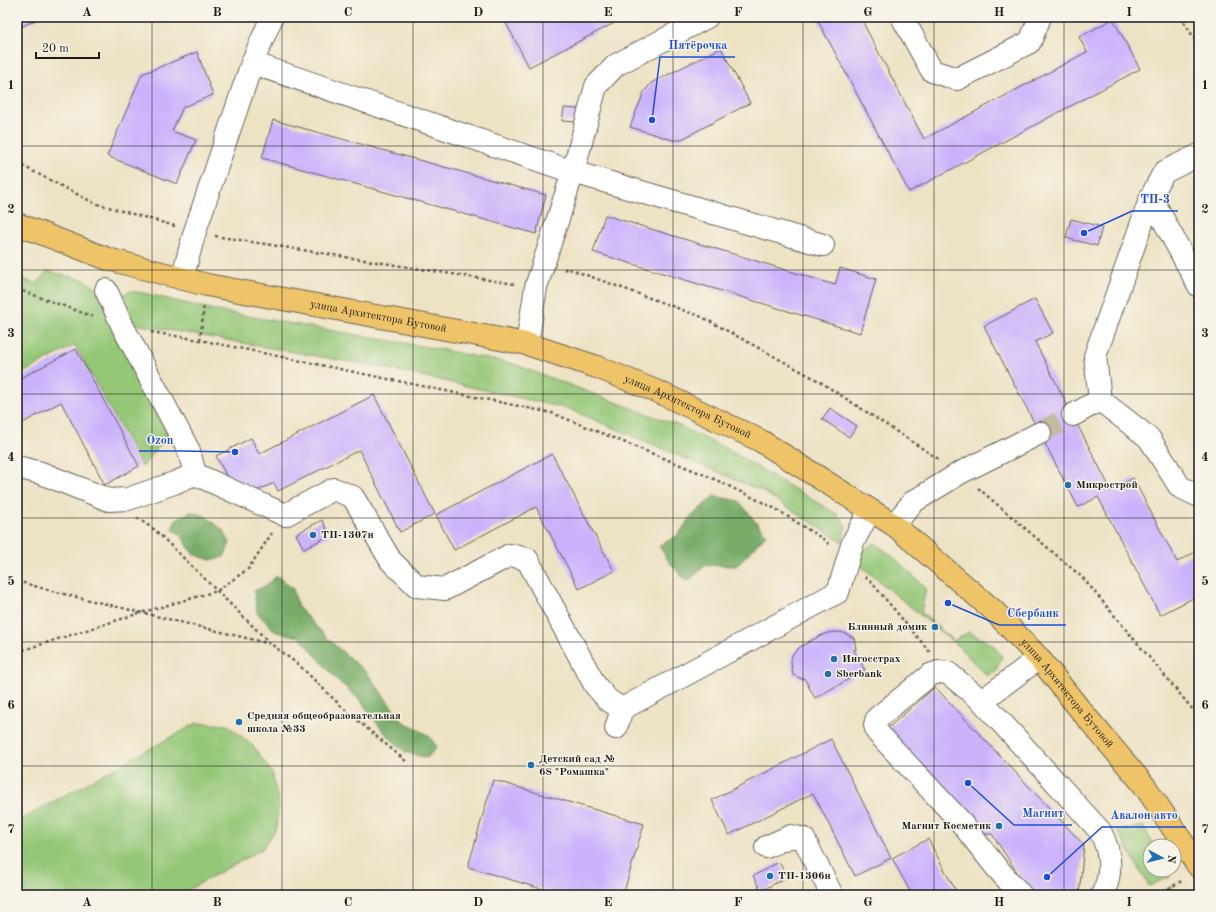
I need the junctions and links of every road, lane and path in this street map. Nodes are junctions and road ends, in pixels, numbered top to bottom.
1 (272, 17) edge
2 (706, 17) edge
3 (902, 17) edge
4 (1040, 17) edge
5 (1181, 17) edge
6 (1199, 46) edge
7 (252, 63) junction
8 (1199, 155) edge
9 (573, 172) junction
10 (1151, 197) junction
11 (17, 224) edge
12 (823, 245) dead end
13 (182, 279) junction
14 (1199, 286) edge
15 (17, 290) edge
16 (106, 290) dead end
17 (123, 327) junction
18 (527, 344) junction
19 (1100, 400) junction
20 (1073, 415) tunnel mouth
21 (1040, 433) tunnel mouth
22 (17, 467) edge
23 (194, 474) junction
24 (1199, 496) edge
25 (108, 500) junction
26 (870, 510) junction
27 (285, 515) junction
28 (894, 525) junction
29 (846, 562) junction
30 (17, 581) edge
31 (217, 591) junction
32 (140, 613) junction
33 (271, 644) junction
34 (17, 652) edge
35 (1039, 658) junction
36 (948, 673) junction
37 (982, 701) junction
38 (408, 763) dead end
39 (766, 846) dead end
40 (1192, 873) edge
41 (832, 895) edge
42 (1021, 895) edge
43 (1102, 895) edge
44 (1158, 895) edge

1 - 7 lane
2 - 9 lane
3 - 4 lane
5 - 6 path
7 - 9 lane
7 - 13 lane
8 - 10 lane
9 - 12 lane
9 - 18 lane
10 - 14 lane
10 - 19 lane
11 - 13 main road, улица Архитектора Бутовой
13 - 18 main road, улица Архитектора Бутовой
15 - 17 path
16 - 17 lane
17 - 23 lane
17 - 29 path
18 - 26 main road, улица Архитектора Бутовой
19 - 20 lane
19 - 24 lane
21 - 28 lane
22 - 25 lane
23 - 25 lane
23 - 27 lane
25 - 31 path
26 - 28 main road, улица Архитектора Бутовой
26 - 29 lane
27 - 29 lane
27 - 31 path
28 - 35 main road, улица Архитектора Бутовой
29 - 36 path
30 - 32 path
31 - 32 path
31 - 33 path
32 - 33 path
32 - 34 path
33 - 38 path
35 - 37 lane
35 - 40 main road, улица Архитектора Бутовой
36 - 37 lane
36 - 42 lane
37 - 43 lane
39 - 41 lane
40 - 44 path

